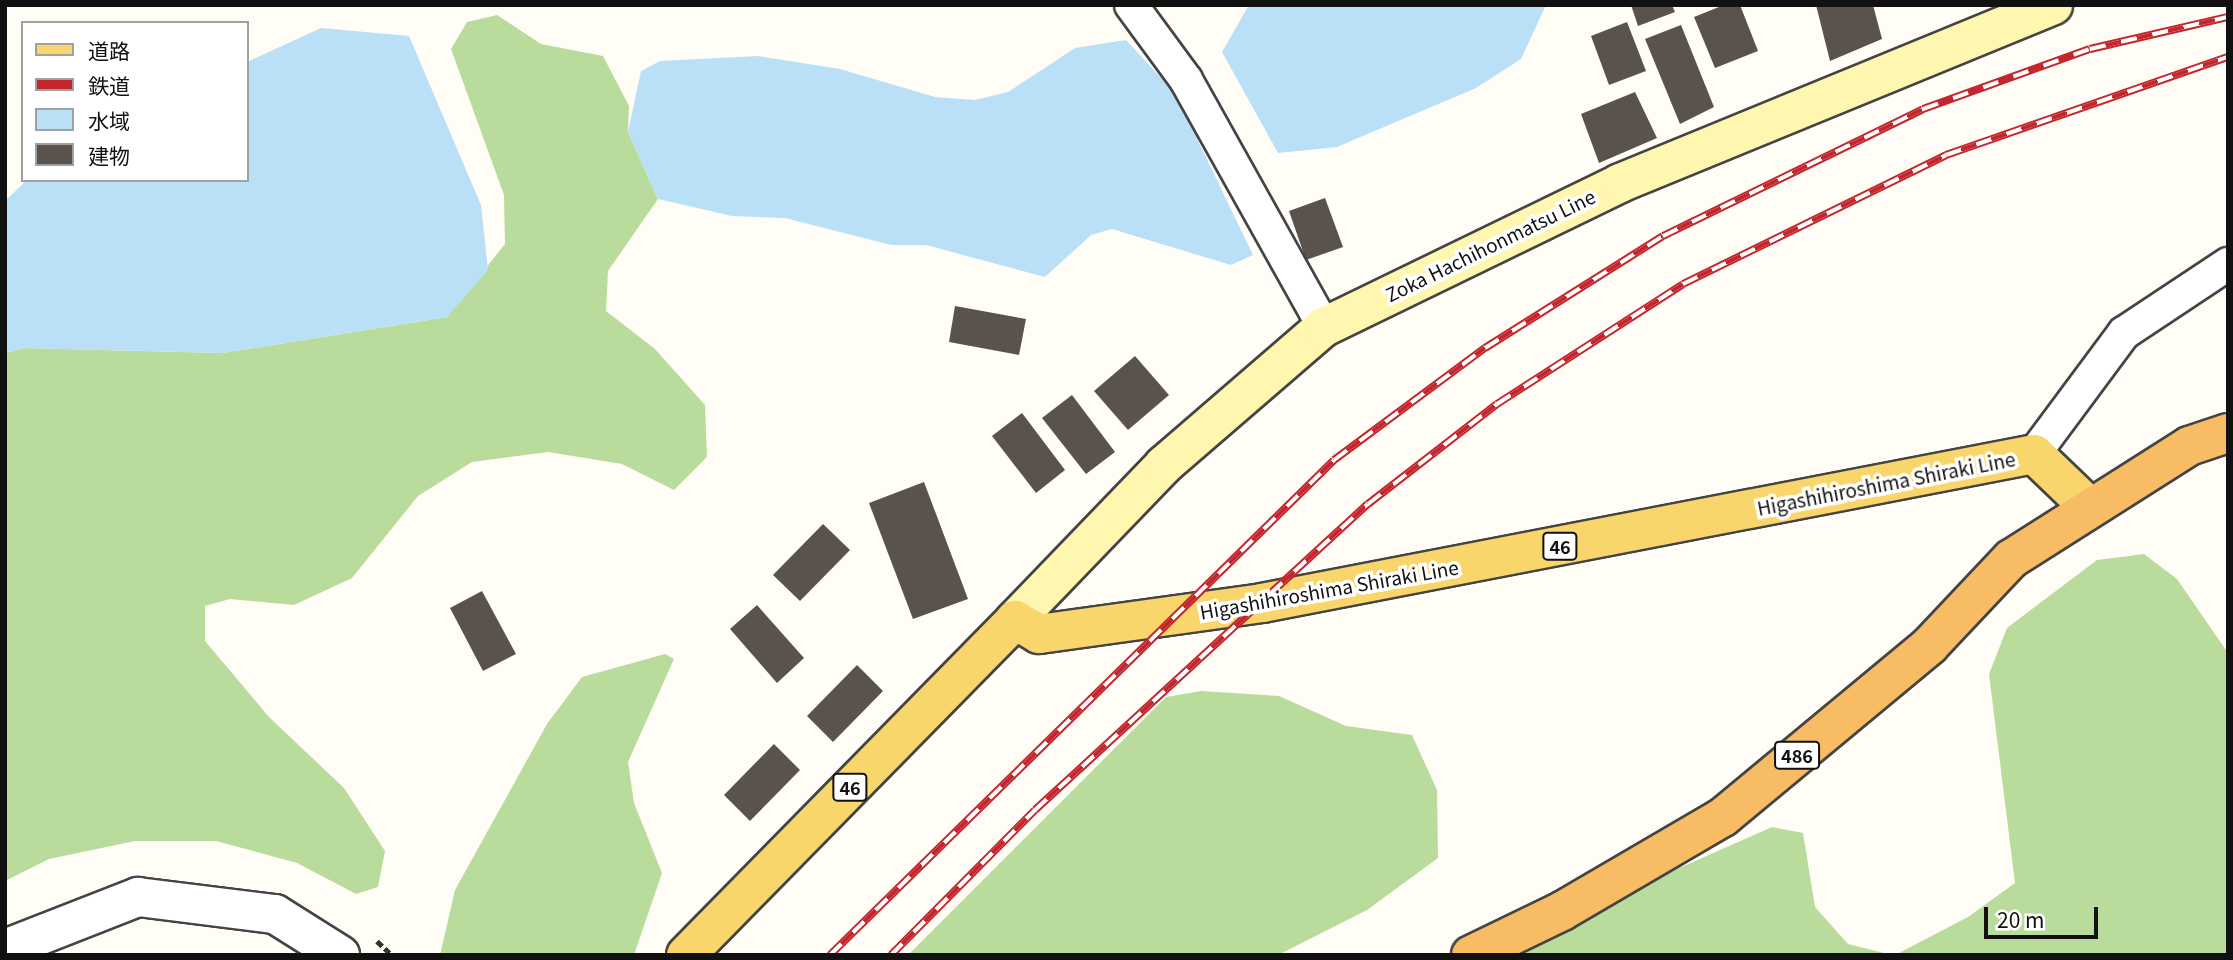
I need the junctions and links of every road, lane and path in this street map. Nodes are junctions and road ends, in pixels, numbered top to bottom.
1 (1131, 5) edge
2 (2053, 5) edge
3 (2228, 264) edge
4 (1324, 327) junction
5 (2228, 433) edge
6 (2034, 454) junction
7 (2087, 505) junction
8 (1015, 620) junction
9 (5, 949) edge
10 (340, 955) edge
11 (685, 955) edge
12 (1471, 955) edge

1 - 4 street
2 - 4 main road, Zoka Hachihonmatsu Line
3 - 6 street
4 - 8 main road, Zoka Hachihonmatsu Line
5 - 7 highway, 486
6 - 7 main road, Higashihiroshima Shiraki Line
6 - 8 main road, Higashihiroshima Shiraki Line / 46
7 - 12 highway, 486
8 - 11 main road, 46
9 - 10 street

